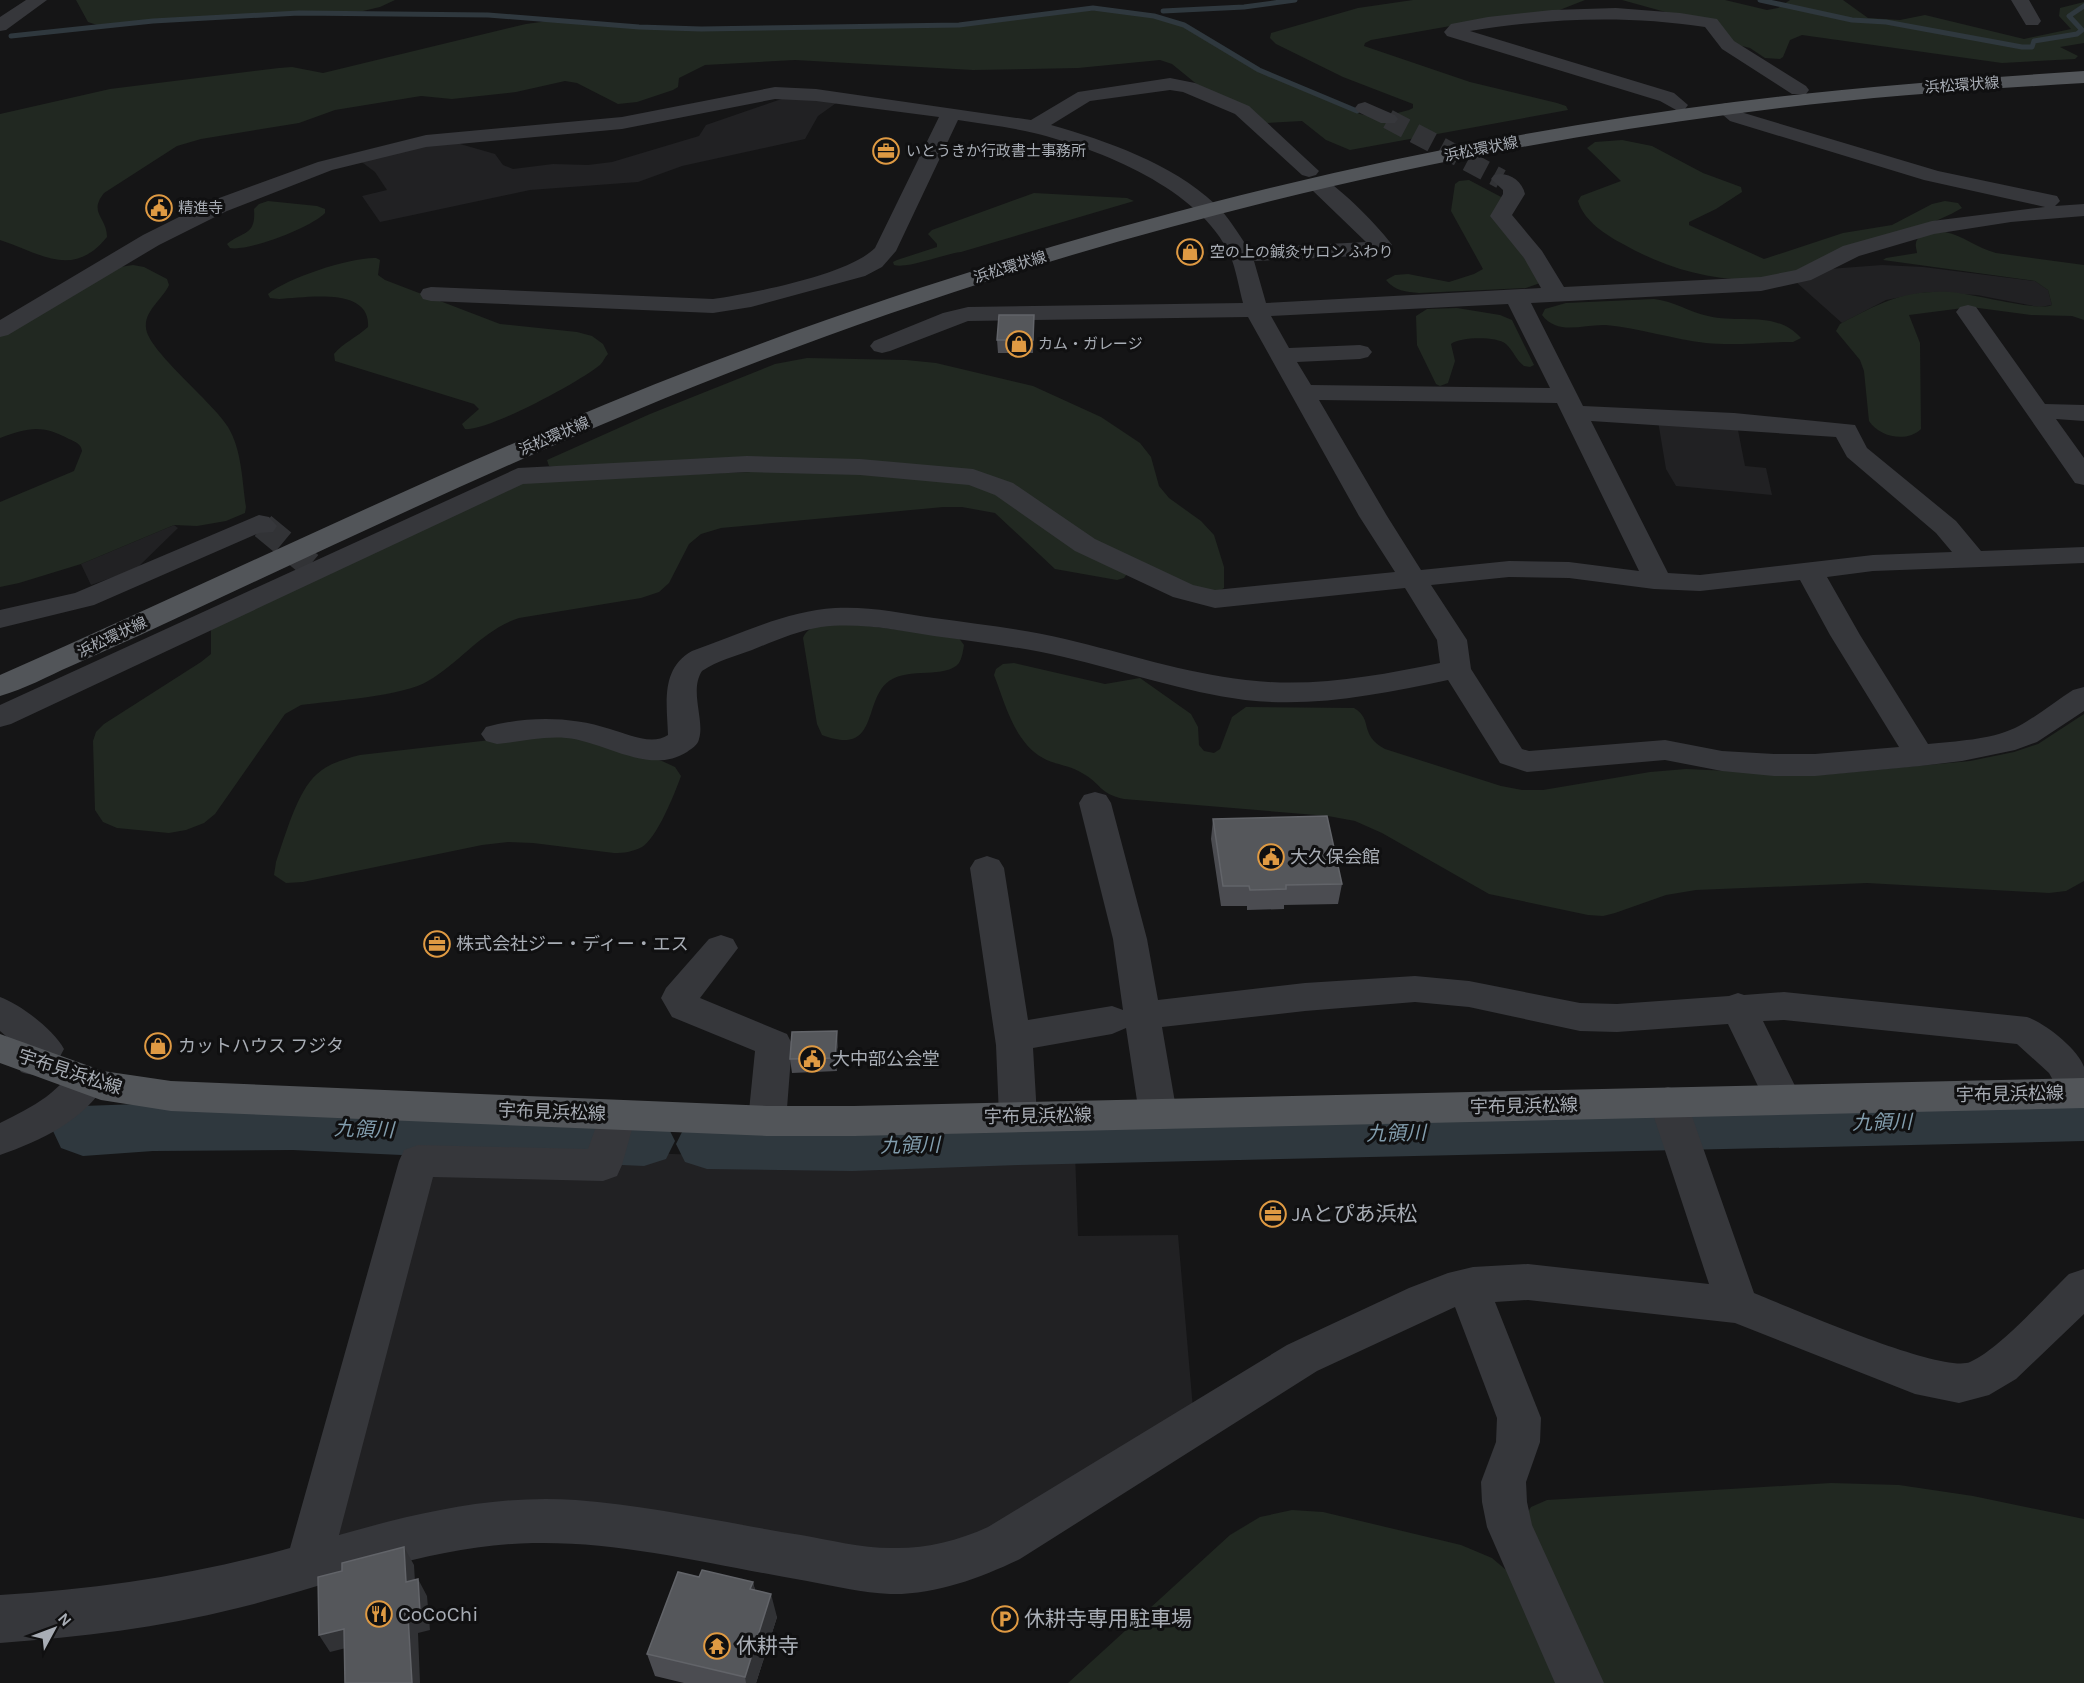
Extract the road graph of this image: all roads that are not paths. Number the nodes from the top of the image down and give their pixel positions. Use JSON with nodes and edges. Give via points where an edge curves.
{"nodes":[{"id":1,"x":38,"y":0,"type":"edge"},
{"id":2,"x":2020,"y":0,"type":"edge"},
{"id":3,"x":2032,"y":21,"type":"dead end"},
{"id":4,"x":0,"y":26,"type":"edge"},
{"id":5,"x":2081,"y":77,"type":"edge"},
{"id":6,"x":1799,"y":90,"type":"junction"},
{"id":7,"x":1678,"y":105,"type":"junction"},
{"id":8,"x":1365,"y":108,"type":"dead end"},
{"id":9,"x":1726,"y":109,"type":"junction"},
{"id":10,"x":951,"y":113,"type":"junction"},
{"id":11,"x":1388,"y":119,"type":"tunnel mouth"},
{"id":12,"x":1034,"y":127,"type":"junction"},
{"id":13,"x":1313,"y":177,"type":"junction"},
{"id":14,"x":1501,"y":178,"type":"tunnel mouth"},
{"id":15,"x":1202,"y":204,"type":"junction"},
{"id":16,"x":2084,"y":208,"type":"edge"},
{"id":17,"x":1241,"y":255,"type":"junction"},
{"id":18,"x":431,"y":294,"type":"dead end"},
{"id":19,"x":1556,"y":294,"type":"junction"},
{"id":20,"x":1516,"y":296,"type":"junction"},
{"id":21,"x":1256,"y":310,"type":"junction"},
{"id":22,"x":1968,"y":312,"type":"dead end"},
{"id":23,"x":0,"y":330,"type":"edge"},
{"id":24,"x":882,"y":346,"type":"dead end"},
{"id":25,"x":1360,"y":352,"type":"dead end"},
{"id":26,"x":1282,"y":355,"type":"junction"},
{"id":27,"x":1304,"y":392,"type":"junction"},
{"id":28,"x":1571,"y":405,"type":"junction"},
{"id":29,"x":2038,"y":411,"type":"junction"},
{"id":30,"x":2084,"y":413,"type":"edge"},
{"id":31,"x":2084,"y":477,"type":"edge"},
{"id":32,"x":263,"y":526,"type":"dead end"},
{"id":33,"x":2084,"y":555,"type":"edge"},
{"id":34,"x":1972,"y":558,"type":"junction"},
{"id":35,"x":1808,"y":571,"type":"junction"},
{"id":36,"x":1414,"y":578,"type":"junction"},
{"id":37,"x":1654,"y":580,"type":"junction"},
{"id":38,"x":0,"y":619,"type":"edge"},
{"id":39,"x":110,"y":626,"type":"junction"},
{"id":40,"x":0,"y":662,"type":"edge"},
{"id":41,"x":1456,"y":669,"type":"junction"},
{"id":42,"x":0,"y":686,"type":"edge"},
{"id":43,"x":2084,"y":697,"type":"edge"},
{"id":44,"x":0,"y":717,"type":"edge"},
{"id":45,"x":498,"y":734,"type":"dead end"},
{"id":46,"x":1920,"y":756,"type":"junction"},
{"id":47,"x":1095,"y":803,"type":"dead end"},
{"id":48,"x":987,"y":868,"type":"dead end"},
{"id":49,"x":721,"y":948,"type":"dead end"},
{"id":50,"x":1738,"y":1007,"type":"junction"},
{"id":51,"x":0,"y":1011,"type":"edge"},
{"id":52,"x":1127,"y":1017,"type":"junction"},
{"id":53,"x":1013,"y":1037,"type":"junction"},
{"id":54,"x":0,"y":1048,"type":"edge"},
{"id":55,"x":34,"y":1062,"type":"junction"},
{"id":56,"x":88,"y":1081,"type":"junction"},
{"id":57,"x":2081,"y":1093,"type":"edge"},
{"id":58,"x":1783,"y":1100,"type":"junction"},
{"id":59,"x":1158,"y":1114,"type":"junction"},
{"id":60,"x":1018,"y":1116,"type":"junction"},
{"id":61,"x":1673,"y":1118,"type":"junction"},
{"id":62,"x":767,"y":1121,"type":"junction"},
{"id":63,"x":612,"y":1133,"type":"junction"},
{"id":64,"x":0,"y":1139,"type":"edge"},
{"id":65,"x":1468,"y":1286,"type":"junction"},
{"id":66,"x":2084,"y":1287,"type":"edge"},
{"id":67,"x":1737,"y":1305,"type":"junction"},
{"id":68,"x":308,"y":1566,"type":"junction"},
{"id":69,"x":0,"y":1619,"type":"edge"},
{"id":70,"x":1580,"y":1683,"type":"edge"}],
"edges":[{"from":1,"to":4,"type":"street"},
{"from":2,"to":3,"type":"street"},
{"from":5,"to":6,"type":"main road","name":"浜松環状線","via":[[1953,76]]},
{"from":5,"to":9,"type":"main road","name":"浜松環状線","via":[[1889,91]]},
{"from":6,"to":7,"type":"main road","name":"浜松環状線"},
{"from":6,"to":7,"type":"street","via":[[1728,45],[1711,23],[1669,15],[1526,18],[1457,28],[1454,32],[1667,97]]},
{"from":7,"to":13,"type":"main road","name":"浜松環状線","via":[[1515,131]]},
{"from":8,"to":11,"type":"street"},
{"from":9,"to":13,"type":"main road","name":"浜松環状線"},
{"from":9,"to":16,"type":"street","via":[[1737,117],[1946,180]]},
{"from":10,"to":12,"type":"street"},
{"from":10,"to":18,"type":"street","via":[[885,251],[857,271],[751,300],[713,306]]},
{"from":10,"to":23,"type":"street","via":[[775,93],[622,123],[460,136],[393,147],[298,175],[219,206],[151,240]]},
{"from":12,"to":13,"type":"street","via":[[1085,96],[1183,85],[1248,114]]},
{"from":12,"to":15,"type":"street","via":[[1129,159]]},
{"from":13,"to":15,"type":"main road","name":"浜松環状線"},
{"from":13,"to":17,"type":"street","via":[[1381,245]]},
{"from":14,"to":19,"type":"street","via":[[1513,188],[1514,194],[1501,216],[1534,256]]},
{"from":15,"to":17,"type":"street"},
{"from":15,"to":39,"type":"main road","name":"浜松環状線","via":[[963,281],[722,367]]},
{"from":16,"to":19,"type":"street","via":[[1923,230],[1851,251],[1803,274],[1761,284]]},
{"from":17,"to":21,"type":"street"},
{"from":19,"to":20,"type":"street"},
{"from":20,"to":21,"type":"street"},
{"from":20,"to":28,"type":"street"},
{"from":21,"to":24,"type":"street","via":[[968,314]]},
{"from":21,"to":26,"type":"street"},
{"from":22,"to":29,"type":"street"},
{"from":25,"to":26,"type":"street"},
{"from":26,"to":27,"type":"street"},
{"from":27,"to":28,"type":"street"},
{"from":27,"to":36,"type":"street","via":[[1373,516]]},
{"from":28,"to":34,"type":"street","via":[[1846,430],[1856,452],[1940,521]]},
{"from":28,"to":37,"type":"street"},
{"from":29,"to":30,"type":"street"},
{"from":29,"to":31,"type":"street"},
{"from":32,"to":39,"type":"street","via":[[259,523]]},
{"from":33,"to":34,"type":"street"},
{"from":34,"to":35,"type":"street"},
{"from":35,"to":37,"type":"street","via":[[1700,583]]},
{"from":35,"to":46,"type":"street"},
{"from":36,"to":37,"type":"street","via":[[1509,569],[1569,570]]},
{"from":36,"to":39,"type":"street","via":[[1232,598],[1198,596],[1085,545],[1004,489],[955,474],[804,464],[690,466],[518,476],[313,567]]},
{"from":36,"to":41,"type":"street","via":[[1452,640]]},
{"from":38,"to":39,"type":"street"},
{"from":39,"to":40,"type":"main road","name":"浜松環状線"},
{"from":39,"to":42,"type":"main road","name":"浜松環状線"},
{"from":39,"to":44,"type":"street"},
{"from":41,"to":45,"type":"street","via":[[1335,692],[1247,690],[1017,639],[903,622],[836,617],[797,625],[691,665],[683,682],[684,739],[671,749],[639,748],[565,728]]},
{"from":41,"to":46,"type":"street","via":[[1511,756],[1527,762],[1665,750],[1774,765]]},
{"from":43,"to":46,"type":"street","via":[[2026,735],[1962,751]]},
{"from":47,"to":52,"type":"street","via":[[1130,939]]},
{"from":48,"to":53,"type":"street"},
{"from":49,"to":62,"type":"street","via":[[679,998],[685,1007],[774,1044]]},
{"from":50,"to":52,"type":"street","via":[[1617,1018],[1580,1017],[1468,994],[1415,989]]},
{"from":50,"to":57,"type":"street","via":[[1784,1006],[2027,1030],[2062,1063]]},
{"from":50,"to":58,"type":"street"},
{"from":51,"to":55,"type":"street","via":[[46,1049]]},
{"from":52,"to":53,"type":"street"},
{"from":52,"to":59,"type":"street"},
{"from":53,"to":60,"type":"street"},
{"from":54,"to":55,"type":"main road","name":"宇布見浜松線"},
{"from":55,"to":56,"type":"main road","name":"宇布見浜松線"},
{"from":56,"to":63,"type":"main road","name":"宇布見浜松線","via":[[171,1096]]},
{"from":56,"to":64,"type":"street","via":[[71,1101]]},
{"from":57,"to":58,"type":"main road","name":"宇布見浜松線"},
{"from":58,"to":61,"type":"main road","name":"宇布見浜松線"},
{"from":59,"to":60,"type":"main road","name":"宇布見浜松線"},
{"from":59,"to":61,"type":"main road","name":"宇布見浜松線"},
{"from":60,"to":62,"type":"main road","name":"宇布見浜松線"},
{"from":61,"to":67,"type":"street"},
{"from":62,"to":63,"type":"main road","name":"宇布見浜松線"},
{"from":63,"to":68,"type":"street","via":[[603,1165],[418,1161]]},
{"from":65,"to":67,"type":"street","via":[[1528,1282]]},
{"from":65,"to":68,"type":"street","via":[[1432,1298],[1302,1358],[1004,1544],[948,1565],[919,1571],[888,1571],[614,1526],[547,1521],[477,1525]]},
{"from":65,"to":70,"type":"street","via":[[1522,1432],[1504,1477],[1503,1501],[1510,1527]]},
{"from":66,"to":67,"type":"street","via":[[1995,1372],[1973,1382],[1944,1383],[1915,1376]]},
{"from":68,"to":69,"type":"street","via":[[202,1594],[134,1606]]}]}
